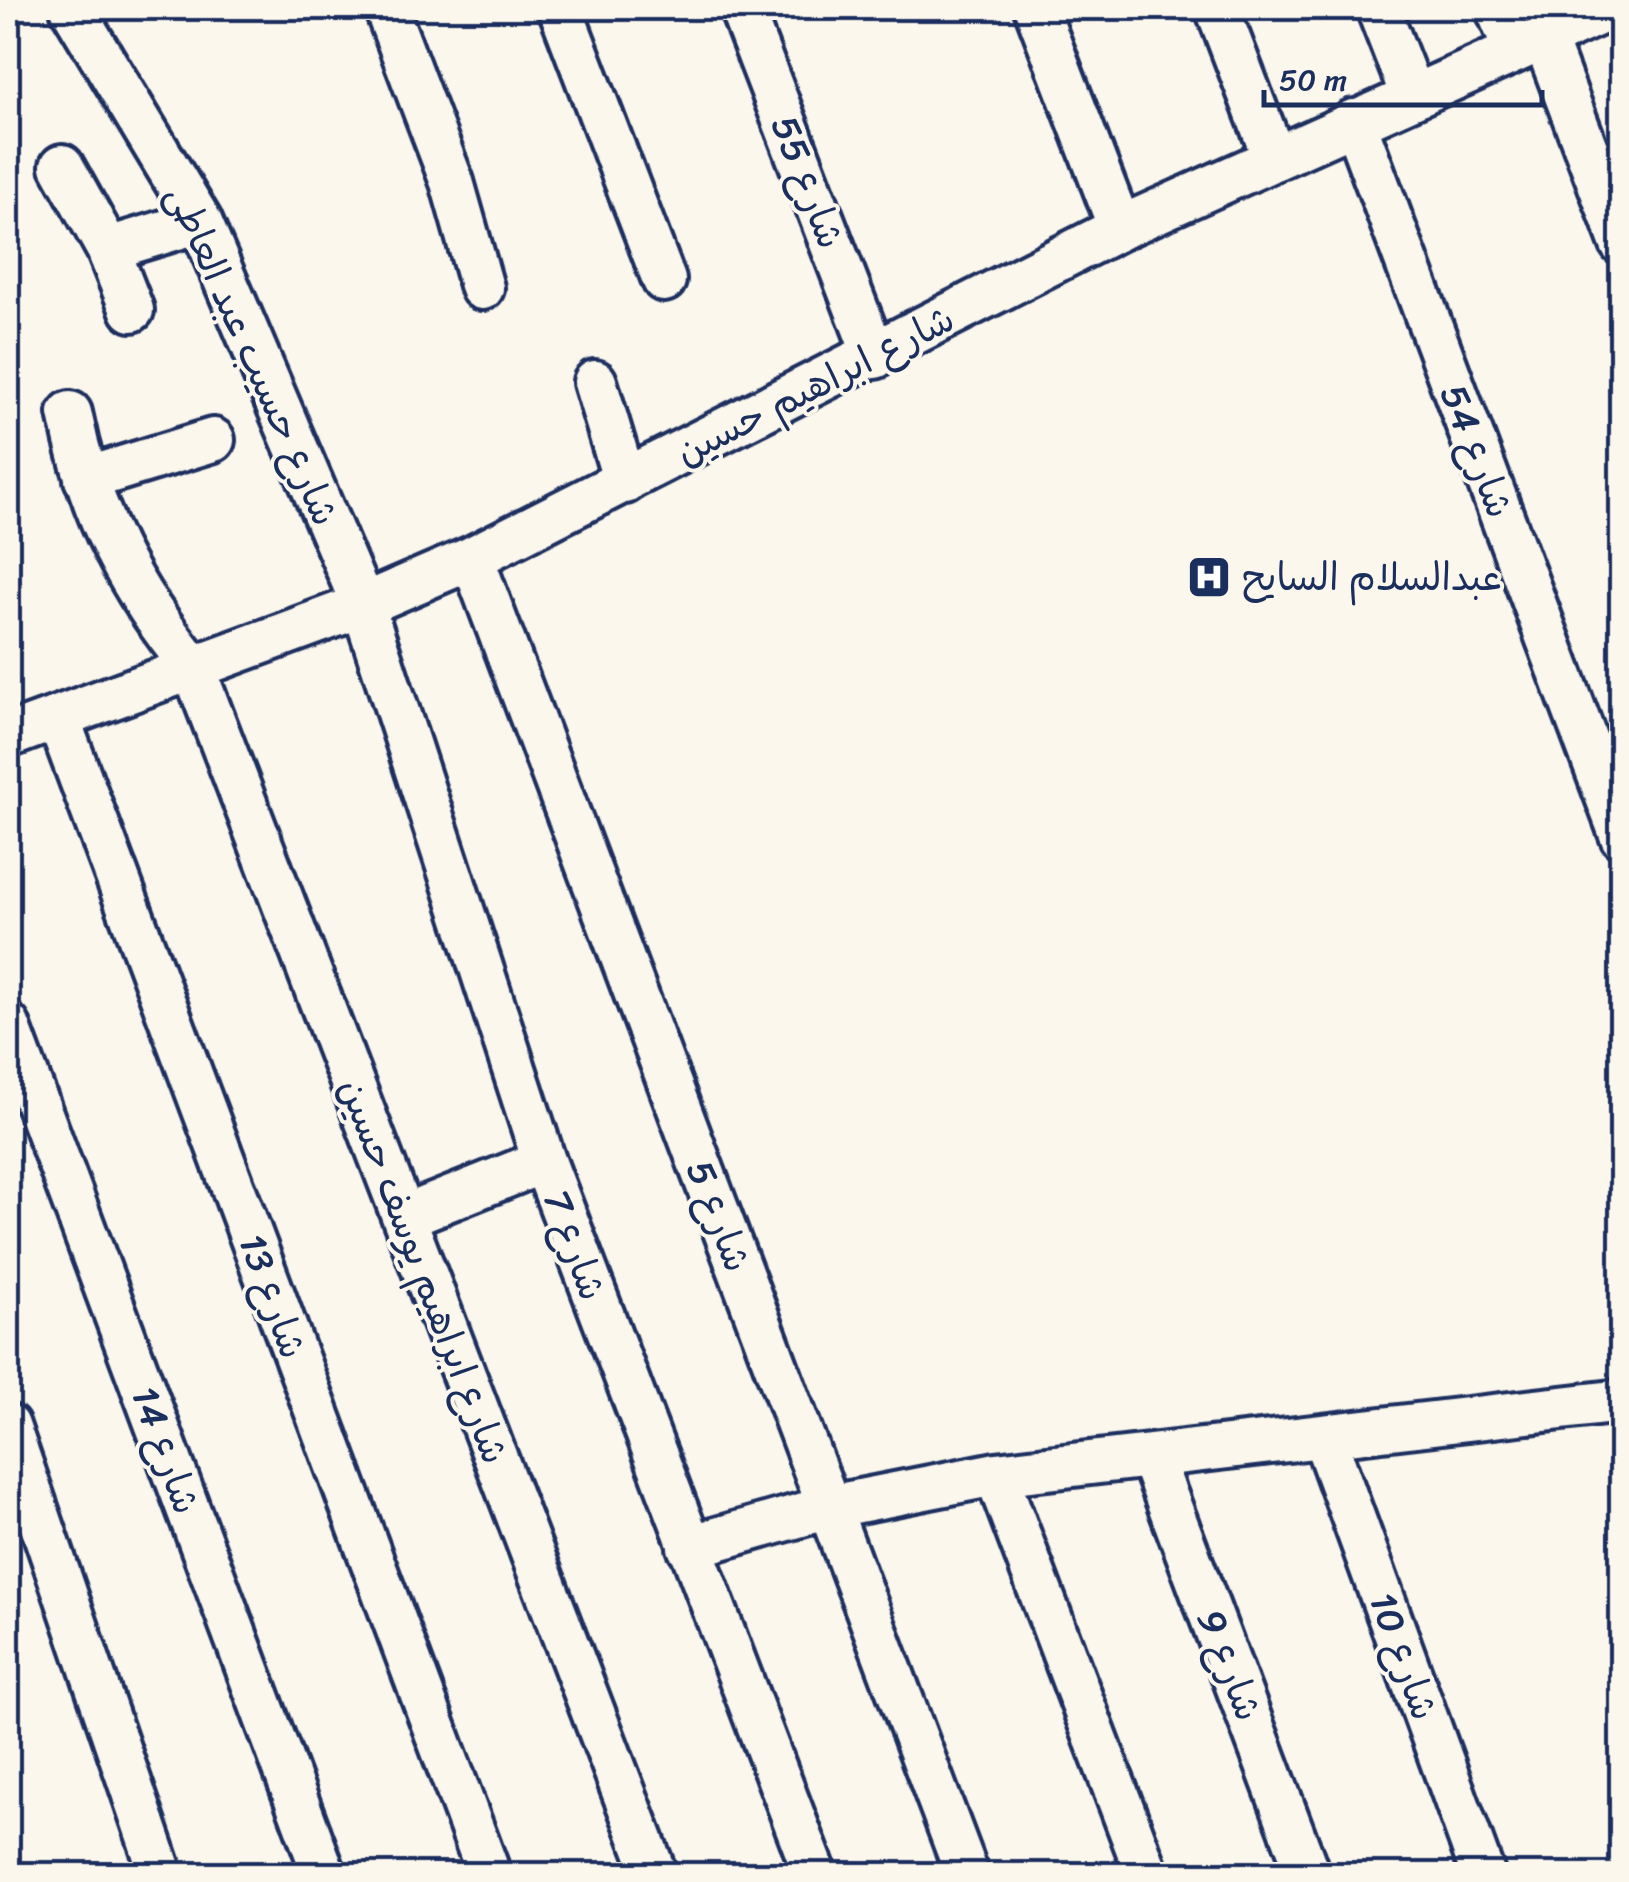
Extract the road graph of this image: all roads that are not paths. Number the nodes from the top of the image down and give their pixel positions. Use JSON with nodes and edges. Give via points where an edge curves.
{"nodes":[{"id":1,"x":72,"y":8,"type":"edge"},
{"id":2,"x":386,"y":8,"type":"edge"},
{"id":3,"x":560,"y":8,"type":"edge"},
{"id":4,"x":741,"y":8,"type":"edge"},
{"id":5,"x":1036,"y":8,"type":"edge"},
{"id":6,"x":1217,"y":8,"type":"edge"},
{"id":7,"x":1378,"y":8,"type":"edge"},
{"id":8,"x":1497,"y":8,"type":"edge"},
{"id":9,"x":1610,"y":8,"type":"edge"},
{"id":10,"x":1530,"y":44,"type":"junction"},
{"id":11,"x":1412,"y":95,"type":"junction"},
{"id":12,"x":1354,"y":122,"type":"junction"},
{"id":13,"x":1274,"y":158,"type":"junction"},
{"id":14,"x":62,"y":166,"type":"dead end"},
{"id":15,"x":200,"y":221,"type":"junction"},
{"id":16,"x":1120,"y":228,"type":"junction"},
{"id":17,"x":1622,"y":244,"type":"edge"},
{"id":18,"x":108,"y":249,"type":"junction"},
{"id":19,"x":664,"y":280,"type":"dead end"},
{"id":20,"x":482,"y":288,"type":"dead end"},
{"id":21,"x":132,"y":310,"type":"dead end"},
{"id":22,"x":875,"y":357,"type":"junction"},
{"id":23,"x":595,"y":382,"type":"dead end"},
{"id":24,"x":70,"y":413,"type":"dead end"},
{"id":25,"x":214,"y":440,"type":"dead end"},
{"id":26,"x":86,"y":479,"type":"junction"},
{"id":27,"x":625,"y":482,"type":"junction"},
{"id":28,"x":472,"y":558,"type":"junction"},
{"id":29,"x":362,"y":606,"type":"junction"},
{"id":30,"x":193,"y":667,"type":"junction"},
{"id":31,"x":58,"y":718,"type":"junction"},
{"id":32,"x":8,"y":736,"type":"edge"},
{"id":33,"x":1622,"y":837,"type":"edge"},
{"id":34,"x":8,"y":1025,"type":"edge"},
{"id":35,"x":544,"y":1160,"type":"junction"},
{"id":36,"x":404,"y":1217,"type":"junction"},
{"id":37,"x":1619,"y":1407,"type":"edge"},
{"id":38,"x":8,"y":1426,"type":"edge"},
{"id":39,"x":1324,"y":1436,"type":"junction"},
{"id":40,"x":1151,"y":1456,"type":"junction"},
{"id":41,"x":996,"y":1474,"type":"junction"},
{"id":42,"x":828,"y":1507,"type":"junction"},
{"id":43,"x":689,"y":1547,"type":"junction"},
{"id":44,"x":160,"y":1874,"type":"edge"},
{"id":45,"x":324,"y":1874,"type":"edge"},
{"id":46,"x":489,"y":1874,"type":"edge"},
{"id":47,"x":654,"y":1874,"type":"edge"},
{"id":48,"x":815,"y":1874,"type":"edge"},
{"id":49,"x":967,"y":1874,"type":"edge"},
{"id":50,"x":1147,"y":1874,"type":"edge"},
{"id":51,"x":1308,"y":1874,"type":"edge"},
{"id":52,"x":1483,"y":1874,"type":"edge"}],
"edges":[{"from":1,"to":15,"type":"street","name":"شارع حسيب عبد العاطى"},
{"from":2,"to":20,"type":"street","via":[[452,182]]},
{"from":3,"to":19,"type":"street"},
{"from":4,"to":22,"type":"street","name":"شارع 55"},
{"from":5,"to":16,"type":"street"},
{"from":6,"to":13,"type":"street"},
{"from":7,"to":11,"type":"street"},
{"from":8,"to":10,"type":"street"},
{"from":9,"to":10,"type":"street","name":"شارع ابراهيم حسين"},
{"from":10,"to":11,"type":"street","name":"شارع ابراهيم حسين"},
{"from":10,"to":17,"type":"street"},
{"from":11,"to":12,"type":"street","name":"شارع ابراهيم حسين"},
{"from":12,"to":13,"type":"street","name":"شارع ابراهيم حسين"},
{"from":12,"to":33,"type":"street","name":"شارع 54"},
{"from":13,"to":16,"type":"street","name":"شارع ابراهيم حسين"},
{"from":14,"to":18,"type":"street"},
{"from":15,"to":18,"type":"street"},
{"from":15,"to":29,"type":"street","name":"شارع حسيب عبد العاطى"},
{"from":16,"to":22,"type":"street","name":"شارع ابراهيم حسين"},
{"from":18,"to":21,"type":"street"},
{"from":22,"to":27,"type":"street","name":"شارع ابراهيم حسين"},
{"from":23,"to":27,"type":"street"},
{"from":24,"to":26,"type":"street","name":"شارع ابراهيم يوسف حسين"},
{"from":25,"to":26,"type":"street"},
{"from":26,"to":30,"type":"street","name":"شارع ابراهيم يوسف حسين","via":[[129,579]]},
{"from":27,"to":28,"type":"street","name":"شارع ابراهيم حسين"},
{"from":28,"to":29,"type":"street","name":"شارع ابراهيم حسين"},
{"from":28,"to":42,"type":"street","name":"شارع 5"},
{"from":29,"to":30,"type":"street","name":"شارع ابراهيم حسين"},
{"from":29,"to":35,"type":"street","name":"شارع 7"},
{"from":30,"to":31,"type":"street","name":"شارع ابراهيم حسين"},
{"from":30,"to":36,"type":"street","name":"شارع ابراهيم يوسف حسين"},
{"from":31,"to":32,"type":"street","name":"شارع ابراهيم حسين"},
{"from":31,"to":46,"type":"street","name":"شارع 13"},
{"from":34,"to":45,"type":"street","name":"شارع 14"},
{"from":35,"to":36,"type":"street"},
{"from":35,"to":43,"type":"street","name":"شارع 7"},
{"from":36,"to":47,"type":"street","name":"شارع ابراهيم يوسف حسين"},
{"from":37,"to":39,"type":"street"},
{"from":38,"to":44,"type":"street"},
{"from":39,"to":40,"type":"street"},
{"from":39,"to":52,"type":"street","name":"شارع 10"},
{"from":40,"to":41,"type":"street"},
{"from":40,"to":51,"type":"street","name":"شارع 9"},
{"from":41,"to":42,"type":"street"},
{"from":41,"to":50,"type":"street"},
{"from":42,"to":43,"type":"street"},
{"from":42,"to":49,"type":"street","name":"شارع 5"},
{"from":43,"to":48,"type":"street","name":"شارع 7"}]}
